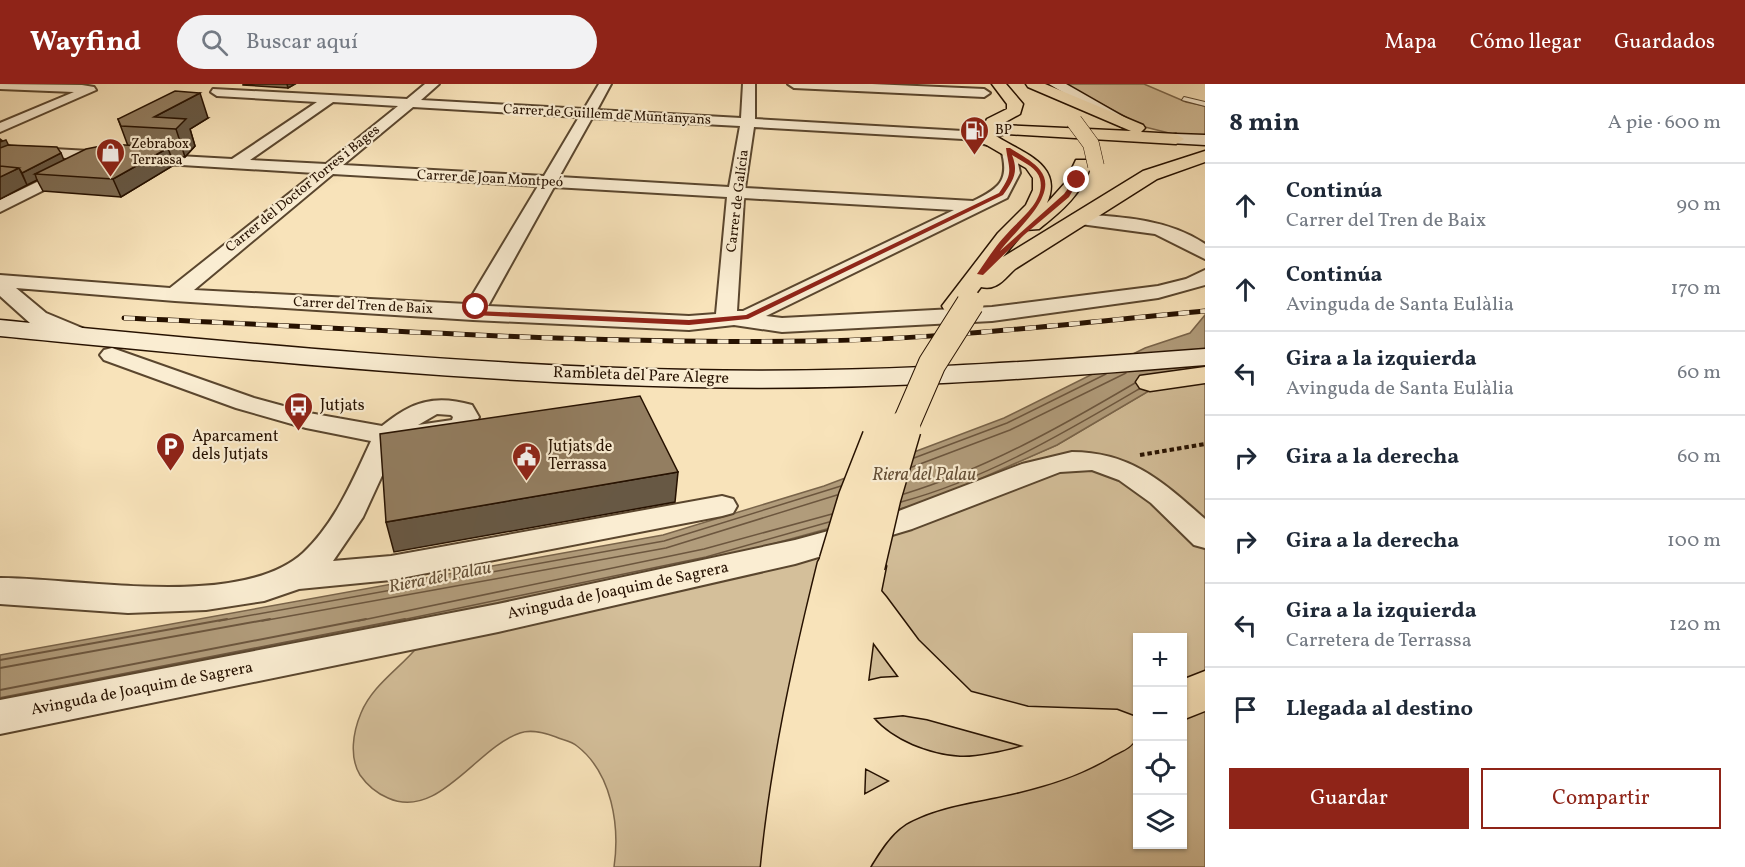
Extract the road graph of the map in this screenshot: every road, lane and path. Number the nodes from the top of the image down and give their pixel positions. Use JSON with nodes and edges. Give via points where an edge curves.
{"nodes":[{"id":1,"x":0,"y":84,"type":"edge"},
{"id":2,"x":231,"y":84,"type":"edge"},
{"id":3,"x":308,"y":84,"type":"edge"},
{"id":4,"x":433,"y":84,"type":"edge"},
{"id":5,"x":605,"y":84,"type":"edge"},
{"id":6,"x":749,"y":84,"type":"edge"},
{"id":7,"x":794,"y":84,"type":"edge"},
{"id":8,"x":999,"y":84,"type":"edge"},
{"id":9,"x":1010,"y":84,"type":"edge"},
{"id":10,"x":1019,"y":84,"type":"edge"},
{"id":11,"x":1033,"y":84,"type":"edge"},
{"id":12,"x":1056,"y":84,"type":"edge"},
{"id":13,"x":980,"y":88,"type":"edge"},
{"id":14,"x":217,"y":92,"type":"junction"},
{"id":15,"x":288,"y":96,"type":"junction"},
{"id":16,"x":202,"y":99,"type":"dead end"},
{"id":17,"x":1184,"y":99,"type":"dead end"},
{"id":18,"x":328,"y":100,"type":"junction"},
{"id":19,"x":1037,"y":102,"type":"dead end"},
{"id":20,"x":408,"y":104,"type":"junction"},
{"id":21,"x":1205,"y":104,"type":"edge"},
{"id":22,"x":588,"y":115,"type":"junction"},
{"id":23,"x":748,"y":123,"type":"junction"},
{"id":24,"x":1135,"y":127,"type":"junction"},
{"id":25,"x":0,"y":128,"type":"edge"},
{"id":26,"x":998,"y":138,"type":"junction"},
{"id":27,"x":1176,"y":139,"type":"junction"},
{"id":28,"x":118,"y":145,"type":"edge"},
{"id":29,"x":0,"y":150,"type":"edge"},
{"id":30,"x":1045,"y":151,"type":"dead end"},
{"id":31,"x":1203,"y":151,"type":"edge"},
{"id":32,"x":1067,"y":152,"type":"dead end"},
{"id":33,"x":98,"y":156,"type":"junction"},
{"id":34,"x":1144,"y":157,"type":"dead end"},
{"id":35,"x":1096,"y":162,"type":"junction"},
{"id":36,"x":234,"y":164,"type":"junction"},
{"id":37,"x":329,"y":169,"type":"junction"},
{"id":38,"x":548,"y":182,"type":"junction"},
{"id":39,"x":736,"y":194,"type":"junction"},
{"id":40,"x":979,"y":206,"type":"junction"},
{"id":41,"x":0,"y":207,"type":"edge"},
{"id":42,"x":1079,"y":219,"type":"junction"},
{"id":43,"x":1205,"y":253,"type":"edge"},
{"id":44,"x":1007,"y":264,"type":"junction"},
{"id":45,"x":980,"y":274,"type":"junction"},
{"id":46,"x":1205,"y":276,"type":"edge"},
{"id":47,"x":0,"y":281,"type":"edge"},
{"id":48,"x":0,"y":287,"type":"edge"},
{"id":49,"x":175,"y":295,"type":"junction"},
{"id":50,"x":962,"y":305,"type":"junction"},
{"id":51,"x":472,"y":313,"type":"junction"},
{"id":52,"x":726,"y":319,"type":"junction"},
{"id":53,"x":0,"y":328,"type":"edge"},
{"id":54,"x":79,"y":335,"type":"junction"},
{"id":55,"x":0,"y":344,"type":"edge"},
{"id":56,"x":112,"y":355,"type":"junction"},
{"id":57,"x":1205,"y":357,"type":"edge"},
{"id":58,"x":1205,"y":375,"type":"edge"},
{"id":59,"x":1150,"y":382,"type":"junction"},
{"id":60,"x":1205,"y":383,"type":"edge"},
{"id":61,"x":1205,"y":444,"type":"edge"},
{"id":62,"x":1105,"y":464,"type":"junction"},
{"id":63,"x":722,"y":506,"type":"dead end"},
{"id":64,"x":1205,"y":537,"type":"edge"},
{"id":65,"x":855,"y":573,"type":"junction"},
{"id":66,"x":296,"y":577,"type":"junction"},
{"id":67,"x":0,"y":591,"type":"edge"},
{"id":68,"x":822,"y":626,"type":"junction"},
{"id":69,"x":1205,"y":690,"type":"edge"},
{"id":70,"x":1187,"y":699,"type":"edge"},
{"id":71,"x":957,"y":707,"type":"junction"},
{"id":72,"x":843,"y":713,"type":"junction"},
{"id":73,"x":0,"y":717,"type":"edge"},
{"id":74,"x":1127,"y":726,"type":"edge"},
{"id":75,"x":962,"y":780,"type":"junction"},
{"id":76,"x":788,"y":853,"type":"edge"},
{"id":77,"x":835,"y":867,"type":"edge"},
{"id":78,"x":841,"y":867,"type":"edge"}],
"edges":[{"from":1,"to":25,"type":"street","via":[[90,90]]},
{"from":2,"to":14,"type":"street"},
{"from":3,"to":15,"type":"street"},
{"from":4,"to":20,"type":"street","name":"Carrer del Doctor Torres i Bages"},
{"from":5,"to":22,"type":"street"},
{"from":6,"to":23,"type":"street","name":"Carrer de Galícia"},
{"from":7,"to":13,"type":"street"},
{"from":8,"to":26,"type":"main road","via":[[1015,104],[1015,111]]},
{"from":9,"to":19,"type":"main road"},
{"from":10,"to":35,"type":"main road","bridge":true,"via":[[1090,144]]},
{"from":11,"to":24,"type":"main road"},
{"from":12,"to":24,"type":"main road"},
{"from":13,"to":26,"type":"street","via":[[995,107]]},
{"from":14,"to":15,"type":"street","name":"Carrer de Guillem de Muntanyans"},
{"from":14,"to":16,"type":"street"},
{"from":15,"to":18,"type":"street","name":"Carrer de Guillem de Muntanyans"},
{"from":17,"to":21,"type":"lane"},
{"from":18,"to":20,"type":"street","name":"Carrer de Guillem de Muntanyans"},
{"from":18,"to":36,"type":"street"},
{"from":20,"to":22,"type":"street","name":"Carrer de Guillem de Muntanyans"},
{"from":20,"to":37,"type":"street","name":"Carrer del Doctor Torres i Bages"},
{"from":22,"to":23,"type":"street","name":"Carrer de Guillem de Muntanyans"},
{"from":22,"to":38,"type":"street"},
{"from":23,"to":26,"type":"street","name":"Carrer de Guillem de Muntanyans"},
{"from":23,"to":39,"type":"street","name":"Carrer de Galícia"},
{"from":24,"to":27,"type":"main road"},
{"from":26,"to":27,"type":"main road","via":[[1007,129]]},
{"from":26,"to":30,"type":"main road"},
{"from":26,"to":40,"type":"street","via":[[1013,164],[1012,179],[1001,194]]},
{"from":26,"to":45,"type":"main road","via":[[1037,169],[1043,190],[1035,207]]},
{"from":27,"to":31,"type":"main road"},
{"from":28,"to":33,"type":"street"},
{"from":29,"to":33,"type":"street","name":"Carrer de Joan Montpeó"},
{"from":31,"to":34,"type":"main road"},
{"from":31,"to":42,"type":"main road","via":[[1150,175]]},
{"from":32,"to":35,"type":"main road"},
{"from":33,"to":36,"type":"street","name":"Carrer de Joan Montpeó"},
{"from":33,"to":41,"type":"street"},
{"from":35,"to":44,"type":"main road","via":[[1088,188]]},
{"from":35,"to":45,"type":"main road"},
{"from":36,"to":37,"type":"street","name":"Carrer de Joan Montpeó"},
{"from":37,"to":38,"type":"street","name":"Carrer de Joan Montpeó"},
{"from":37,"to":49,"type":"street","name":"Carrer del Doctor Torres i Bages"},
{"from":38,"to":39,"type":"street","name":"Carrer de Joan Montpeó"},
{"from":38,"to":51,"type":"street"},
{"from":39,"to":40,"type":"street","name":"Carrer de Joan Montpeó"},
{"from":39,"to":52,"type":"street","name":"Carrer de Galícia"},
{"from":40,"to":52,"type":"street","via":[[748,317]]},
{"from":42,"to":43,"type":"street","via":[[1157,229],[1185,239]]},
{"from":42,"to":44,"type":"main road"},
{"from":44,"to":50,"type":"main road"},
{"from":45,"to":50,"type":"main road"},
{"from":46,"to":52,"type":"street","via":[[1158,292],[992,314],[782,325]]},
{"from":47,"to":49,"type":"street","name":"Carrer del Tren de Baix"},
{"from":48,"to":54,"type":"street","name":"Rambleta del Pare Alegre","via":[[38,318]]},
{"from":49,"to":51,"type":"street","name":"Carrer del Tren de Baix"},
{"from":50,"to":65,"type":"main road","bridge":true,"via":[[908,415]]},
{"from":51,"to":52,"type":"street","name":"Carrer del Tren de Baix","via":[[689,323]]},
{"from":53,"to":54,"type":"main road","name":"Rambleta del Pare Alegre"},
{"from":54,"to":57,"type":"main road","name":"Rambleta del Pare Alegre","via":[[381,362],[691,379],[985,374]]},
{"from":55,"to":56,"type":"main road","name":"Rambleta del Pare Alegre"},
{"from":56,"to":59,"type":"main road","name":"Rambleta del Pare Alegre","via":[[357,378],[628,394],[812,397]]},
{"from":56,"to":66,"type":"street","name":"Rambleta del Pare Alegre","via":[[276,412],[388,436],[367,482],[331,543]]},
{"from":58,"to":59,"type":"main road"},
{"from":59,"to":60,"type":"main road"},
{"from":61,"to":62,"type":"path"},
{"from":62,"to":64,"type":"street","name":"Avinguda de Joaquim de Sagrera","via":[[1139,478]]},
{"from":62,"to":73,"type":"street","name":"Avinguda de Joaquim de Sagrera","via":[[1072,460],[919,516],[633,591]]},
{"from":63,"to":66,"type":"street","via":[[391,568]]},
{"from":65,"to":68,"type":"main road"},
{"from":65,"to":71,"type":"main road","via":[[895,644]]},
{"from":65,"to":72,"type":"main road"},
{"from":66,"to":67,"type":"street","via":[[269,587],[173,601]]},
{"from":68,"to":72,"type":"main road","via":[[831,681]]},
{"from":68,"to":76,"type":"main road","via":[[811,678]]},
{"from":69,"to":70,"type":"main road"},
{"from":71,"to":72,"type":"main road","via":[[901,697],[872,698]]},
{"from":71,"to":74,"type":"main road","via":[[1038,728]]},
{"from":72,"to":75,"type":"main road","via":[[859,735],[901,764],[927,774]]},
{"from":72,"to":76,"type":"main road","via":[[824,738],[807,782]]},
{"from":72,"to":77,"type":"main road"},
{"from":74,"to":75,"type":"main road","via":[[1071,756]]},
{"from":75,"to":78,"type":"main road","via":[[897,802],[877,815]]}]}
